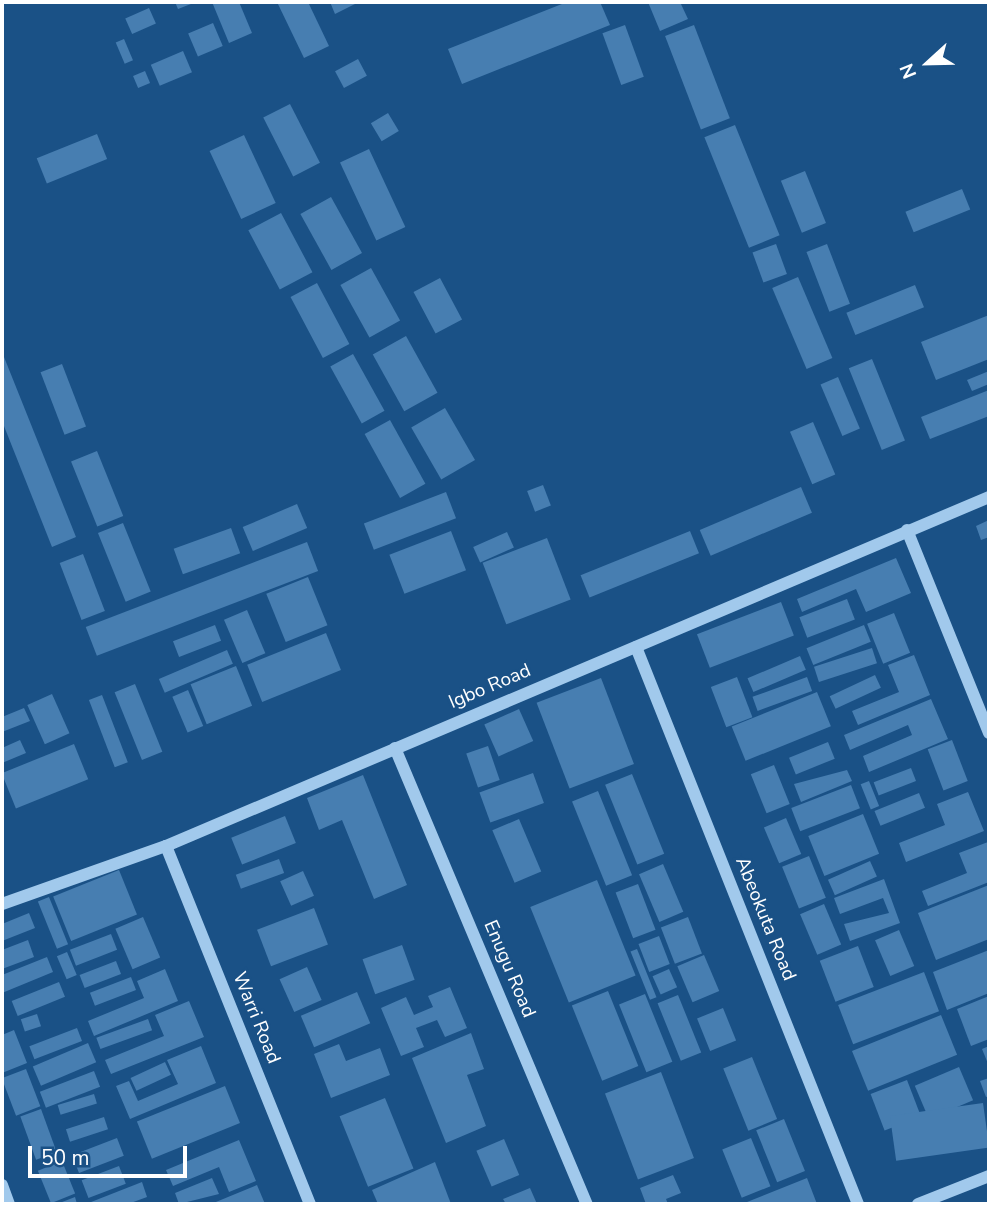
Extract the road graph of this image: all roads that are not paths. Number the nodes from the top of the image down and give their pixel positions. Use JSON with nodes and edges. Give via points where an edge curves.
{"nodes":[{"id":1,"x":989,"y":497,"type":"edge"},
{"id":2,"x":907,"y":530,"type":"junction"},
{"id":3,"x":636,"y":647,"type":"junction"},
{"id":4,"x":989,"y":733,"type":"edge"},
{"id":5,"x":395,"y":748,"type":"junction"},
{"id":6,"x":166,"y":846,"type":"junction"},
{"id":7,"x":2,"y":904,"type":"edge"},
{"id":8,"x":989,"y":1176,"type":"edge"},
{"id":9,"x":2,"y":1185,"type":"edge"},
{"id":10,"x":9,"y":1204,"type":"edge"},
{"id":11,"x":310,"y":1204,"type":"edge"},
{"id":12,"x":587,"y":1204,"type":"edge"},
{"id":13,"x":858,"y":1204,"type":"edge"},
{"id":14,"x":918,"y":1204,"type":"edge"}],
"edges":[{"from":1,"to":2,"type":"street","name":"Igbo Road"},
{"from":2,"to":3,"type":"street","name":"Igbo Road"},
{"from":2,"to":4,"type":"street"},
{"from":3,"to":5,"type":"street","name":"Igbo Road"},
{"from":3,"to":13,"type":"street","name":"Abeokuta Road"},
{"from":5,"to":6,"type":"street","name":"Igbo Road"},
{"from":5,"to":12,"type":"street","name":"Enugu Road"},
{"from":6,"to":7,"type":"street","name":"Igbo Road"},
{"from":6,"to":11,"type":"street","name":"Warri Road"},
{"from":8,"to":14,"type":"street"},
{"from":9,"to":10,"type":"street"}]}
